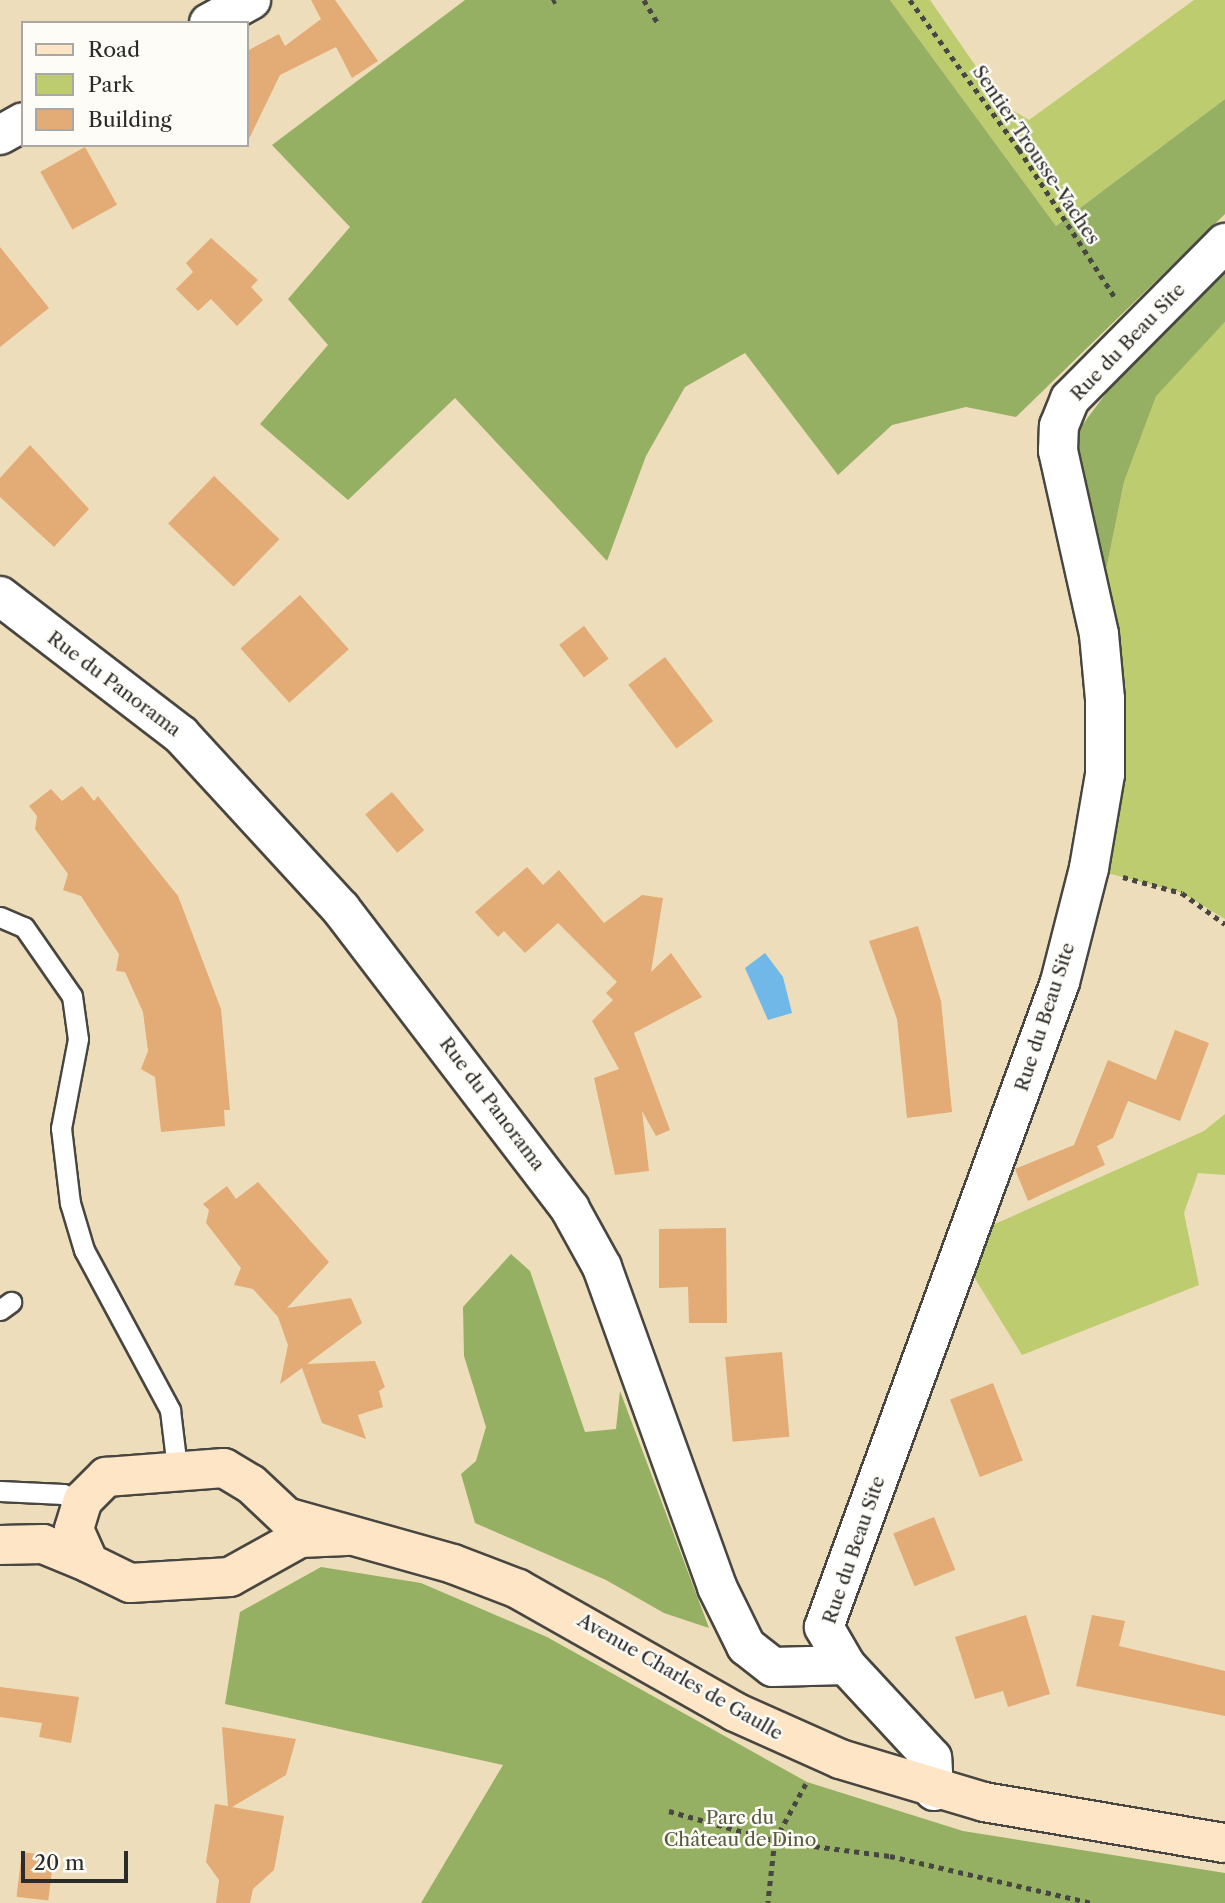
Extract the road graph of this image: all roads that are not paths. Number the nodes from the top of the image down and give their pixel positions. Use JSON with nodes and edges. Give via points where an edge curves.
{"nodes":[{"id":1,"x":251,"y":0,"type":"edge"},
{"id":2,"x":213,"y":21,"type":"edge"},
{"id":3,"x":21,"y":123,"type":"edge"},
{"id":4,"x":0,"y":135,"type":"edge"},
{"id":5,"x":1225,"y":243,"type":"edge"},
{"id":6,"x":0,"y":596,"type":"edge"},
{"id":7,"x":0,"y":917,"type":"edge"},
{"id":8,"x":177,"y":1468,"type":"junction"},
{"id":9,"x":0,"y":1491,"type":"edge"},
{"id":10,"x":262,"y":1497,"type":"junction"},
{"id":11,"x":81,"y":1505,"type":"junction"},
{"id":12,"x":346,"y":1536,"type":"junction"},
{"id":13,"x":0,"y":1545,"type":"edge"},
{"id":14,"x":89,"y":1563,"type":"junction"},
{"id":15,"x":242,"y":1570,"type":"junction"},
{"id":16,"x":846,"y":1665,"type":"junction"},
{"id":17,"x":934,"y":1791,"type":"junction"},
{"id":18,"x":1225,"y":1843,"type":"edge"}],
"edges":[{"from":1,"to":2,"type":"street"},
{"from":3,"to":4,"type":"street"},
{"from":5,"to":16,"type":"street","name":"Rue du Beau Site","via":[[1070,399],[1059,426],[1058,451],[1099,634],[1105,774],[1060,982],[824,1627]]},
{"from":6,"to":16,"type":"street","name":"Rue du Panorama","via":[[181,735],[341,909],[570,1209],[602,1267],[718,1587],[746,1646],[773,1667]]},
{"from":7,"to":8,"type":"lane","via":[[24,927],[72,996],[78,1039],[61,1128],[70,1203],[84,1250],[170,1410]]},
{"from":8,"to":10,"type":"main road","name":"Avenue Charles de Gaulle","via":[[224,1468]]},
{"from":8,"to":11,"type":"main road","name":"Avenue Charles de Gaulle","via":[[106,1478]]},
{"from":9,"to":11,"type":"lane","via":[[62,1494]]},
{"from":10,"to":12,"type":"main road","name":"Avenue Charles de Gaulle","via":[[286,1517]]},
{"from":10,"to":15,"type":"main road","via":[[269,1526],[265,1543]]},
{"from":11,"to":13,"type":"main road","name":"Avenue Charles de Gaulle","via":[[42,1532]]},
{"from":11,"to":14,"type":"main road","via":[[74,1528]]},
{"from":12,"to":15,"type":"main road","name":"Avenue Charles de Gaulle","via":[[299,1538]]},
{"from":12,"to":17,"type":"main road","name":"Avenue Charles de Gaulle","via":[[453,1564],[517,1589],[735,1712],[828,1755]]},
{"from":13,"to":14,"type":"main road","name":"Avenue Charles de Gaulle","via":[[43,1544]]},
{"from":14,"to":15,"type":"main road","name":"Avenue Charles de Gaulle","via":[[130,1583],[219,1579]]},
{"from":16,"to":17,"type":"street","name":"Rue du Beau Site","via":[[932,1758]]},
{"from":17,"to":18,"type":"main road","name":"Avenue Charles de Gaulle"}]}
